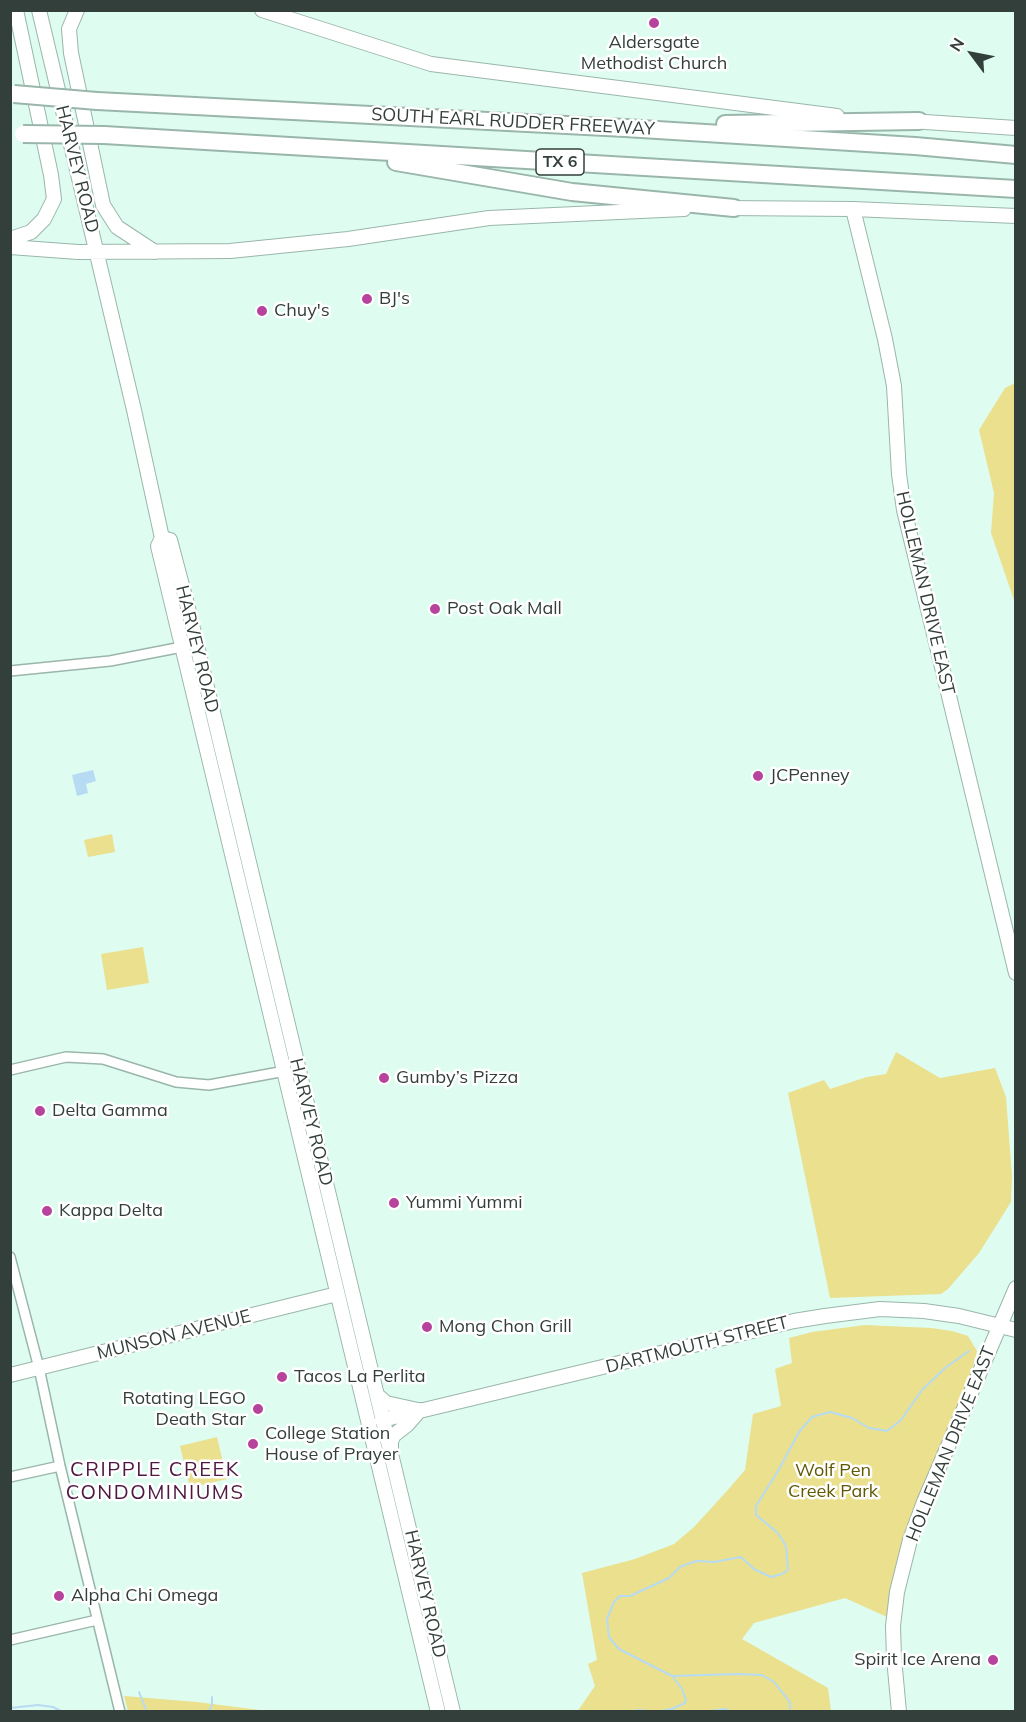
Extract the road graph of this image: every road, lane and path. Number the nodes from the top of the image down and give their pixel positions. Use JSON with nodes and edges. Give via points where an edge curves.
{"nodes":[{"id":1,"x":16,"y":10,"type":"edge"},
{"id":2,"x":39,"y":10,"type":"edge"},
{"id":3,"x":77,"y":10,"type":"edge"},
{"id":4,"x":262,"y":10,"type":"edge"},
{"id":5,"x":12,"y":94,"type":"edge"},
{"id":6,"x":919,"y":121,"type":"junction"},
{"id":7,"x":625,"y":128,"type":"junction"},
{"id":8,"x":1016,"y":128,"type":"edge"},
{"id":9,"x":17,"y":134,"type":"edge"},
{"id":10,"x":318,"y":149,"type":"junction"},
{"id":11,"x":1016,"y":155,"type":"edge"},
{"id":12,"x":1016,"y":189,"type":"edge"},
{"id":13,"x":734,"y":208,"type":"junction"},
{"id":14,"x":853,"y":209,"type":"junction"},
{"id":15,"x":1016,"y":216,"type":"edge"},
{"id":16,"x":10,"y":239,"type":"edge"},
{"id":17,"x":10,"y":247,"type":"edge"},
{"id":18,"x":97,"y":251,"type":"junction"},
{"id":19,"x":156,"y":253,"type":"junction"},
{"id":20,"x":162,"y":538,"type":"junction"},
{"id":21,"x":182,"y":647,"type":"junction"},
{"id":22,"x":10,"y":671,"type":"edge"},
{"id":23,"x":204,"y":678,"type":"junction"},
{"id":24,"x":240,"y":824,"type":"junction"},
{"id":25,"x":226,"y":830,"type":"junction"},
{"id":26,"x":256,"y":953,"type":"junction"},
{"id":27,"x":1016,"y":973,"type":"edge"},
{"id":28,"x":281,"y":997,"type":"junction"},
{"id":29,"x":10,"y":1070,"type":"edge"},
{"id":30,"x":285,"y":1071,"type":"junction"},
{"id":31,"x":309,"y":1110,"type":"junction"},
{"id":32,"x":10,"y":1257,"type":"edge"},
{"id":33,"x":344,"y":1260,"type":"junction"},
{"id":34,"x":1016,"y":1288,"type":"edge"},
{"id":35,"x":337,"y":1294,"type":"junction"},
{"id":36,"x":999,"y":1325,"type":"junction"},
{"id":37,"x":1016,"y":1330,"type":"edge"},
{"id":38,"x":361,"y":1331,"type":"junction"},
{"id":39,"x":39,"y":1368,"type":"junction"},
{"id":40,"x":10,"y":1375,"type":"edge"},
{"id":41,"x":361,"y":1388,"type":"junction"},
{"id":42,"x":377,"y":1395,"type":"junction"},
{"id":43,"x":420,"y":1410,"type":"junction"},
{"id":44,"x":382,"y":1420,"type":"junction"},
{"id":45,"x":391,"y":1454,"type":"junction"},
{"id":46,"x":376,"y":1455,"type":"junction"},
{"id":47,"x":60,"y":1466,"type":"junction"},
{"id":48,"x":10,"y":1478,"type":"edge"},
{"id":49,"x":404,"y":1571,"type":"junction"},
{"id":50,"x":430,"y":1617,"type":"junction"},
{"id":51,"x":97,"y":1620,"type":"junction"},
{"id":52,"x":10,"y":1640,"type":"edge"},
{"id":53,"x":120,"y":1712,"type":"edge"},
{"id":54,"x":438,"y":1712,"type":"edge"},
{"id":55,"x":453,"y":1712,"type":"edge"},
{"id":56,"x":899,"y":1712,"type":"edge"}],
"edges":[{"from":1,"to":16,"type":"main road","via":[[54,199],[38,226]]},
{"from":2,"to":18,"type":"main road","name":"HARVEY ROAD"},
{"from":3,"to":19,"type":"main road","via":[[69,29],[71,53],[103,205],[117,227]]},
{"from":4,"to":6,"type":"main road","via":[[431,64],[815,114]]},
{"from":5,"to":7,"type":"highway","name":"SOUTH EARL RUDDER FREEWAY","number":"TX 6","bridge":true},
{"from":6,"to":7,"type":"highway"},
{"from":6,"to":8,"type":"main road"},
{"from":7,"to":11,"type":"highway","name":"SOUTH EARL RUDDER FREEWAY","number":"TX 6"},
{"from":9,"to":10,"type":"highway","name":"SOUTH EARL RUDDER FREEWAY","number":"TX 6","bridge":true,"via":[[104,135]]},
{"from":10,"to":12,"type":"highway","name":"SOUTH EARL RUDDER FREEWAY","number":"TX 6"},
{"from":10,"to":13,"type":"highway","via":[[572,192]]},
{"from":13,"to":14,"type":"main road"},
{"from":13,"to":19,"type":"main road","via":[[489,218],[348,239],[230,251]]},
{"from":14,"to":15,"type":"main road"},
{"from":14,"to":27,"type":"main road","name":"HOLLEMAN DRIVE EAST","via":[[894,386],[904,510]]},
{"from":17,"to":18,"type":"main road"},
{"from":18,"to":19,"type":"main road"},
{"from":18,"to":20,"type":"main road","name":"HARVEY ROAD"},
{"from":20,"to":21,"type":"main road","name":"HARVEY ROAD","via":[[158,546]]},
{"from":20,"to":23,"type":"main road","name":"HARVEY ROAD","via":[[170,540]]},
{"from":21,"to":22,"type":"street","via":[[110,661]]},
{"from":21,"to":23,"type":"main road","via":[[189,647],[196,674]]},
{"from":21,"to":25,"type":"main road","name":"HARVEY ROAD"},
{"from":23,"to":24,"type":"main road","name":"HARVEY ROAD"},
{"from":24,"to":25,"type":"main road"},
{"from":24,"to":28,"type":"main road","name":"HARVEY ROAD"},
{"from":25,"to":26,"type":"main road","name":"HARVEY ROAD"},
{"from":26,"to":28,"type":"main road","via":[[265,961],[273,994]]},
{"from":26,"to":30,"type":"main road","name":"HARVEY ROAD"},
{"from":28,"to":31,"type":"main road","name":"HARVEY ROAD"},
{"from":29,"to":30,"type":"street","via":[[66,1057],[103,1059],[176,1082],[209,1085]]},
{"from":30,"to":31,"type":"main road","via":[[291,1072],[300,1103]]},
{"from":30,"to":35,"type":"main road","name":"HARVEY ROAD"},
{"from":31,"to":33,"type":"main road","name":"HARVEY ROAD"},
{"from":32,"to":39,"type":"street"},
{"from":33,"to":35,"type":"main road","via":[[343,1287]]},
{"from":33,"to":38,"type":"main road","name":"HARVEY ROAD"},
{"from":34,"to":36,"type":"main road","name":"HOLLEMAN DRIVE EAST"},
{"from":35,"to":38,"type":"main road","via":[[346,1300]]},
{"from":35,"to":39,"type":"main road","name":"MUNSON AVENUE"},
{"from":35,"to":41,"type":"main road","name":"HARVEY ROAD"},
{"from":36,"to":37,"type":"main road","name":"DARTMOUTH STREET"},
{"from":36,"to":43,"type":"main road","name":"DARTMOUTH STREET","via":[[958,1316],[880,1309],[825,1316]]},
{"from":36,"to":56,"type":"main road","name":"HOLLEMAN DRIVE EAST","via":[[910,1540],[893,1626]]},
{"from":38,"to":42,"type":"main road","name":"HARVEY ROAD"},
{"from":39,"to":40,"type":"main road","name":"MUNSON AVENUE"},
{"from":39,"to":47,"type":"street"},
{"from":41,"to":44,"type":"main road","via":[[369,1395],[375,1416]]},
{"from":41,"to":46,"type":"main road","name":"HARVEY ROAD"},
{"from":42,"to":43,"type":"main road","via":[[386,1403]]},
{"from":42,"to":44,"type":"main road","name":"HARVEY ROAD"},
{"from":43,"to":44,"type":"main road","name":"DARTMOUTH STREET"},
{"from":43,"to":45,"type":"main road","via":[[394,1435]]},
{"from":44,"to":45,"type":"main road","name":"HARVEY ROAD"},
{"from":44,"to":46,"type":"main road"},
{"from":45,"to":50,"type":"main road","name":"HARVEY ROAD"},
{"from":46,"to":49,"type":"main road","name":"HARVEY ROAD"},
{"from":47,"to":48,"type":"street"},
{"from":47,"to":51,"type":"street"},
{"from":49,"to":50,"type":"main road","via":[[413,1574],[422,1611]]},
{"from":49,"to":54,"type":"main road","name":"HARVEY ROAD"},
{"from":50,"to":55,"type":"main road","name":"HARVEY ROAD"},
{"from":51,"to":52,"type":"street"},
{"from":51,"to":53,"type":"street"}]}
